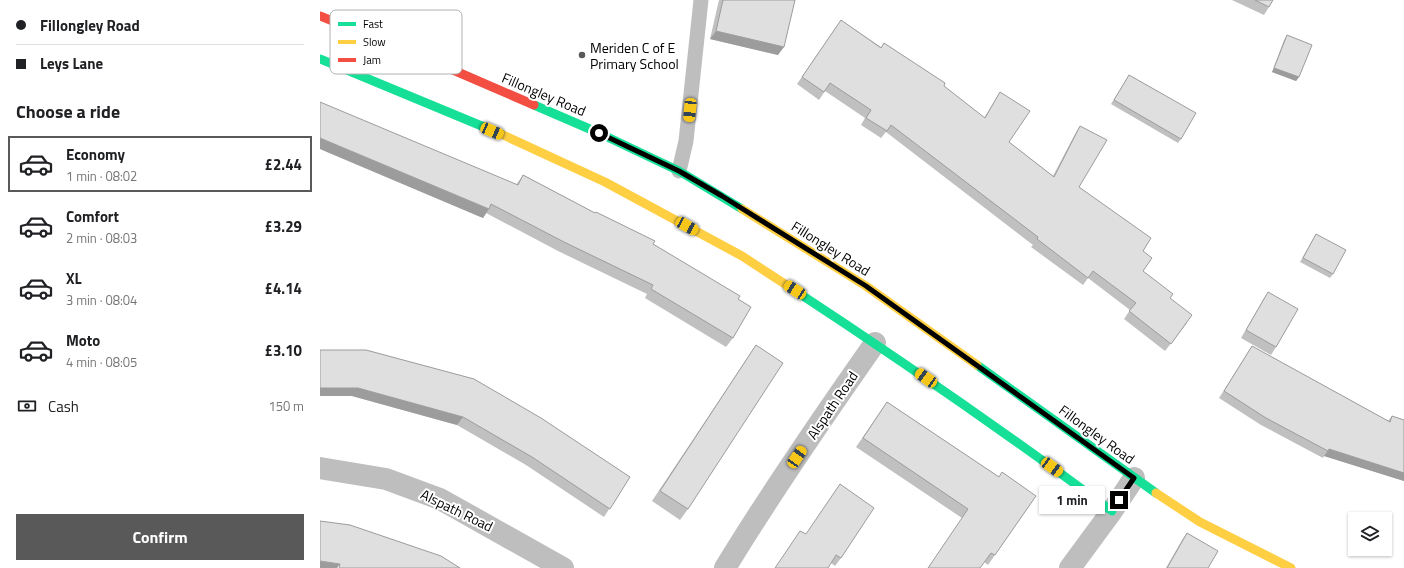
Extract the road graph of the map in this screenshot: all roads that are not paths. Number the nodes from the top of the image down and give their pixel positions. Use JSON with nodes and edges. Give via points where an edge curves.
{"nodes":[{"id":1,"x":701,"y":0,"type":"edge"},
{"id":2,"x":320,"y":16,"type":"edge"},
{"id":3,"x":330,"y":20,"type":"edge"},
{"id":4,"x":320,"y":59,"type":"edge"},
{"id":5,"x":330,"y":63,"type":"edge"},
{"id":6,"x":356,"y":74,"type":"edge"},
{"id":7,"x":462,"y":74,"type":"edge"},
{"id":8,"x":679,"y":171,"type":"junction"},
{"id":9,"x":875,"y":343,"type":"junction"},
{"id":10,"x":320,"y":468,"type":"edge"},
{"id":11,"x":1134,"y":478,"type":"junction"},
{"id":12,"x":1112,"y":511,"type":"junction"},
{"id":13,"x":563,"y":568,"type":"edge"},
{"id":14,"x":725,"y":568,"type":"edge"},
{"id":15,"x":1070,"y":568,"type":"edge"},
{"id":16,"x":1291,"y":568,"type":"edge"}],
"edges":[{"from":1,"to":8,"type":"lane","via":[[686,141]]},
{"from":2,"to":3,"type":"main road","name":"Fillongley Road"},
{"from":4,"to":5,"type":"main road"},
{"from":6,"to":9,"type":"main road","via":[[522,143],[605,182],[742,256]]},
{"from":7,"to":8,"type":"main road","name":"Fillongley Road"},
{"from":8,"to":11,"type":"main road","name":"Fillongley Road","via":[[866,286]]},
{"from":9,"to":12,"type":"main road"},
{"from":9,"to":14,"type":"street","name":"Alspath Road"},
{"from":10,"to":13,"type":"street","name":"Alspath Road","via":[[386,479],[440,499]]},
{"from":11,"to":12,"type":"street"},
{"from":11,"to":16,"type":"main road","name":"Fillongley Road","via":[[1200,522]]},
{"from":12,"to":15,"type":"street"}]}
